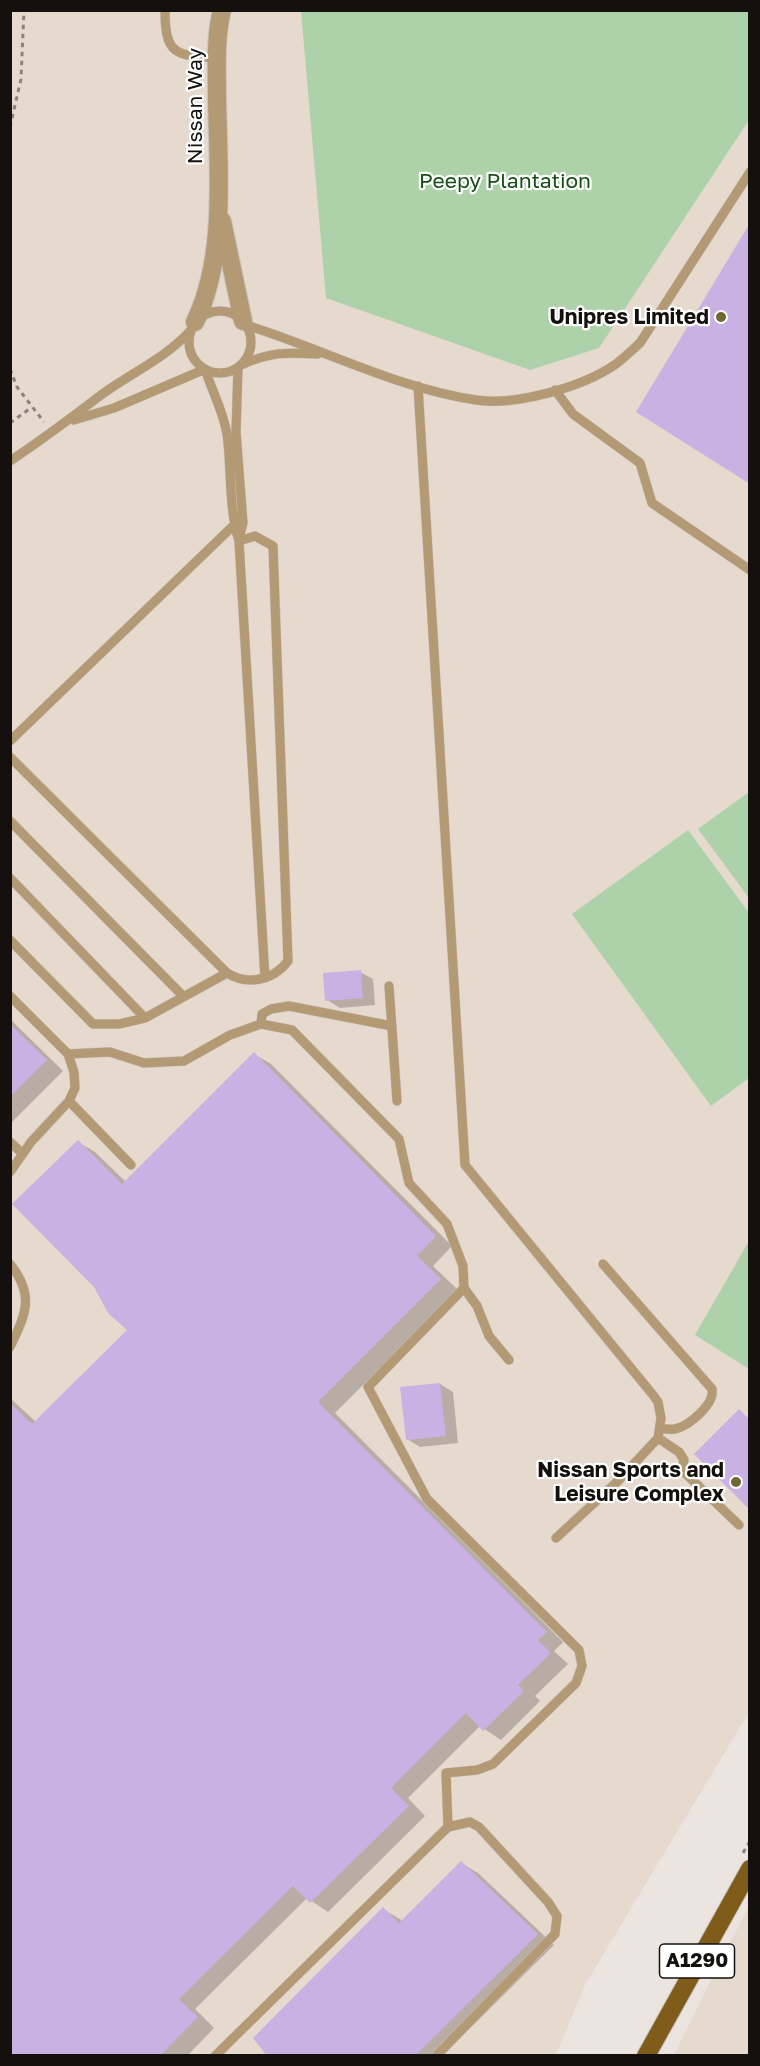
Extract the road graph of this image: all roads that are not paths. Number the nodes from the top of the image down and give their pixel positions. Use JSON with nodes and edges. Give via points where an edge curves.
{"nodes":[{"id":1,"x":165,"y":10,"type":"edge"},
{"id":2,"x":222,"y":10,"type":"edge"},
{"id":3,"x":217,"y":58,"type":"junction"},
{"id":4,"x":750,"y":172,"type":"edge"},
{"id":5,"x":219,"y":202,"type":"junction"},
{"id":6,"x":245,"y":323,"type":"junction"},
{"id":7,"x":193,"y":326,"type":"junction"},
{"id":8,"x":320,"y":354,"type":"junction"},
{"id":9,"x":239,"y":367,"type":"junction"},
{"id":10,"x":205,"y":371,"type":"junction"},
{"id":11,"x":418,"y":386,"type":"junction"},
{"id":12,"x":555,"y":390,"type":"junction"},
{"id":13,"x":69,"y":422,"type":"junction"},
{"id":14,"x":10,"y":461,"type":"edge"},
{"id":15,"x":234,"y":525,"type":"junction"},
{"id":16,"x":239,"y":541,"type":"junction"},
{"id":17,"x":750,"y":570,"type":"edge"},
{"id":18,"x":11,"y":741,"type":"edge"},
{"id":19,"x":10,"y":758,"type":"edge"},
{"id":20,"x":10,"y":821,"type":"edge"},
{"id":21,"x":10,"y":878,"type":"edge"},
{"id":22,"x":10,"y":940,"type":"edge"},
{"id":23,"x":227,"y":973,"type":"junction"},
{"id":24,"x":265,"y":978,"type":"junction"},
{"id":25,"x":389,"y":986,"type":"dead end"},
{"id":26,"x":10,"y":996,"type":"edge"},
{"id":27,"x":183,"y":996,"type":"junction"},
{"id":28,"x":145,"y":1018,"type":"junction"},
{"id":29,"x":261,"y":1024,"type":"junction"},
{"id":30,"x":392,"y":1026,"type":"junction"},
{"id":31,"x":68,"y":1054,"type":"junction"},
{"id":32,"x":69,"y":1101,"type":"junction"},
{"id":33,"x":397,"y":1101,"type":"dead end"},
{"id":34,"x":10,"y":1142,"type":"edge"},
{"id":35,"x":23,"y":1154,"type":"junction"},
{"id":36,"x":131,"y":1166,"type":"dead end"},
{"id":37,"x":10,"y":1172,"type":"edge"},
{"id":38,"x":10,"y":1264,"type":"edge"},
{"id":39,"x":603,"y":1264,"type":"dead end"},
{"id":40,"x":464,"y":1288,"type":"junction"},
{"id":41,"x":10,"y":1347,"type":"edge"},
{"id":42,"x":509,"y":1360,"type":"dead end"},
{"id":43,"x":659,"y":1433,"type":"junction"},
{"id":44,"x":739,"y":1525,"type":"dead end"},
{"id":45,"x":556,"y":1538,"type":"dead end"},
{"id":46,"x":448,"y":1827,"type":"junction"},
{"id":47,"x":750,"y":1869,"type":"edge"},
{"id":48,"x":215,"y":2055,"type":"edge"},
{"id":49,"x":436,"y":2055,"type":"edge"},
{"id":50,"x":646,"y":2055,"type":"edge"}],
"edges":[{"from":1,"to":3,"type":"lane","via":[[165,33],[171,46],[182,56]]},
{"from":2,"to":3,"type":"street","name":"Nissan Way"},
{"from":3,"to":5,"type":"street","name":"Nissan Way"},
{"from":4,"to":12,"type":"lane","via":[[640,343],[595,376]]},
{"from":5,"to":6,"type":"street"},
{"from":5,"to":7,"type":"street","via":[[212,270],[205,301]]},
{"from":6,"to":7,"type":"lane","via":[[226,311],[215,311]]},
{"from":6,"to":8,"type":"lane"},
{"from":6,"to":9,"type":"lane","via":[[251,343],[249,354]]},
{"from":7,"to":10,"type":"lane","via":[[188,343],[190,353]]},
{"from":7,"to":13,"type":"lane","via":[[177,345],[101,395]]},
{"from":8,"to":9,"type":"lane","via":[[283,352]]},
{"from":8,"to":11,"type":"lane"},
{"from":9,"to":10,"type":"lane","via":[[221,373]]},
{"from":9,"to":16,"type":"lane","via":[[236,432],[243,523]]},
{"from":10,"to":13,"type":"lane"},
{"from":10,"to":15,"type":"lane","via":[[221,406],[227,435]]},
{"from":11,"to":12,"type":"lane","via":[[478,400],[523,398]]},
{"from":11,"to":43,"type":"lane","via":[[465,1165],[652,1395],[660,1410]]},
{"from":12,"to":17,"type":"lane","via":[[573,414],[640,463],[652,503]]},
{"from":13,"to":14,"type":"lane"},
{"from":15,"to":16,"type":"lane"},
{"from":15,"to":18,"type":"lane"},
{"from":16,"to":24,"type":"lane"},
{"from":16,"to":24,"type":"lane","via":[[255,536],[273,546],[288,961],[281,970]]},
{"from":19,"to":23,"type":"lane"},
{"from":20,"to":27,"type":"lane"},
{"from":21,"to":28,"type":"lane"},
{"from":22,"to":28,"type":"lane","via":[[93,1024]]},
{"from":23,"to":24,"type":"lane","via":[[243,980]]},
{"from":23,"to":27,"type":"lane"},
{"from":25,"to":30,"type":"lane"},
{"from":26,"to":31,"type":"lane"},
{"from":27,"to":28,"type":"lane"},
{"from":29,"to":30,"type":"lane","via":[[262,1014],[289,1006]]},
{"from":29,"to":31,"type":"lane","via":[[230,1035],[183,1061],[144,1063],[110,1052]]},
{"from":29,"to":40,"type":"lane","via":[[292,1030],[399,1139],[409,1183],[447,1224],[463,1266]]},
{"from":30,"to":33,"type":"lane"},
{"from":31,"to":32,"type":"lane","via":[[75,1088]]},
{"from":32,"to":35,"type":"lane"},
{"from":32,"to":36,"type":"lane"},
{"from":34,"to":35,"type":"lane"},
{"from":35,"to":37,"type":"lane"},
{"from":38,"to":41,"type":"lane","via":[[27,1293],[22,1323]]},
{"from":39,"to":43,"type":"lane","via":[[712,1389],[711,1400],[697,1415],[681,1427]]},
{"from":40,"to":42,"type":"lane","via":[[477,1306],[489,1336]]},
{"from":40,"to":46,"type":"lane","via":[[368,1387],[427,1499],[579,1650],[582,1666],[576,1683],[493,1764],[446,1773]]},
{"from":43,"to":44,"type":"lane","via":[[679,1452],[686,1474]]},
{"from":43,"to":45,"type":"lane","via":[[618,1481]]},
{"from":46,"to":48,"type":"lane"},
{"from":46,"to":49,"type":"lane","via":[[470,1822],[479,1827],[557,1916],[555,1934]]},
{"from":47,"to":50,"type":"main road","number":"A1290"}]}
